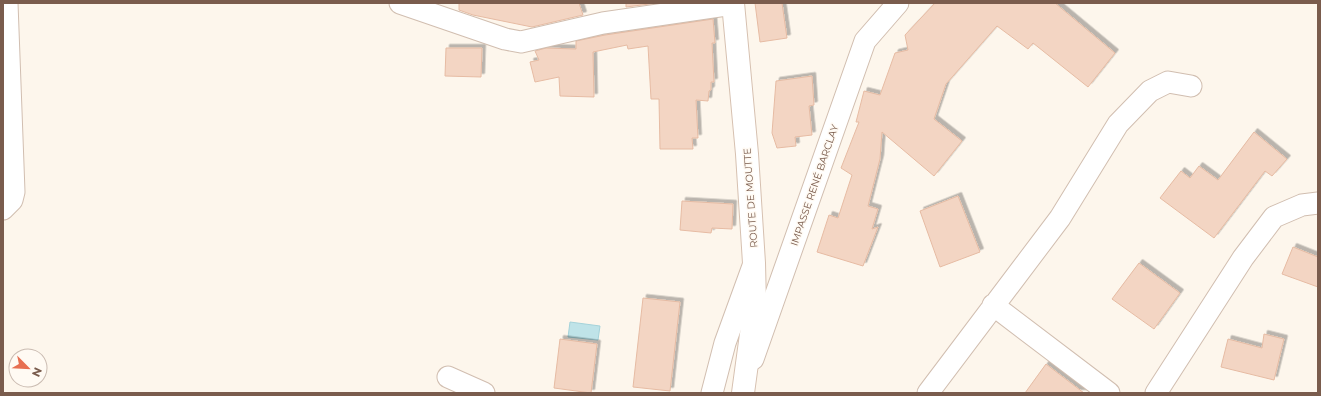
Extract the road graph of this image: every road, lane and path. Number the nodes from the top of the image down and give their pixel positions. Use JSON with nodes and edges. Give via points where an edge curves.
{"nodes":[{"id":1,"x":7,"y":3,"type":"edge"},
{"id":2,"x":400,"y":3,"type":"edge"},
{"id":3,"x":898,"y":3,"type":"edge"},
{"id":4,"x":733,"y":4,"type":"edge"},
{"id":5,"x":1191,"y":86,"type":"dead end"},
{"id":6,"x":1318,"y":202,"type":"edge"},
{"id":7,"x":3,"y":209,"type":"edge"},
{"id":8,"x":754,"y":263,"type":"junction"},
{"id":9,"x":993,"y":306,"type":"junction"},
{"id":10,"x":448,"y":377,"type":"dead end"},
{"id":11,"x":745,"y":385,"type":"edge"},
{"id":12,"x":484,"y":393,"type":"edge"},
{"id":13,"x":712,"y":393,"type":"edge"},
{"id":14,"x":928,"y":393,"type":"edge"},
{"id":15,"x":1109,"y":393,"type":"edge"},
{"id":16,"x":1156,"y":393,"type":"edge"}],
"edges":[{"from":1,"to":7,"type":"street","via":[[14,192],[12,200]]},
{"from":2,"to":4,"type":"street","via":[[505,39],[521,42],[603,22]]},
{"from":3,"to":11,"type":"street","name":"IMPASSE RENÉ BARCLAY","via":[[865,41]]},
{"from":4,"to":8,"type":"main road","name":"ROUTE DE MOUTTE"},
{"from":5,"to":9,"type":"street","via":[[1168,82],[1150,91],[1118,124],[1060,218]]},
{"from":6,"to":16,"type":"street","via":[[1302,205],[1274,217],[1243,258]]},
{"from":8,"to":11,"type":"main road","name":"ROUTE DE MOUTTE","via":[[755,305]]},
{"from":8,"to":13,"type":"street","via":[[725,343]]},
{"from":9,"to":14,"type":"street"},
{"from":9,"to":15,"type":"street"},
{"from":10,"to":12,"type":"street"}]}
